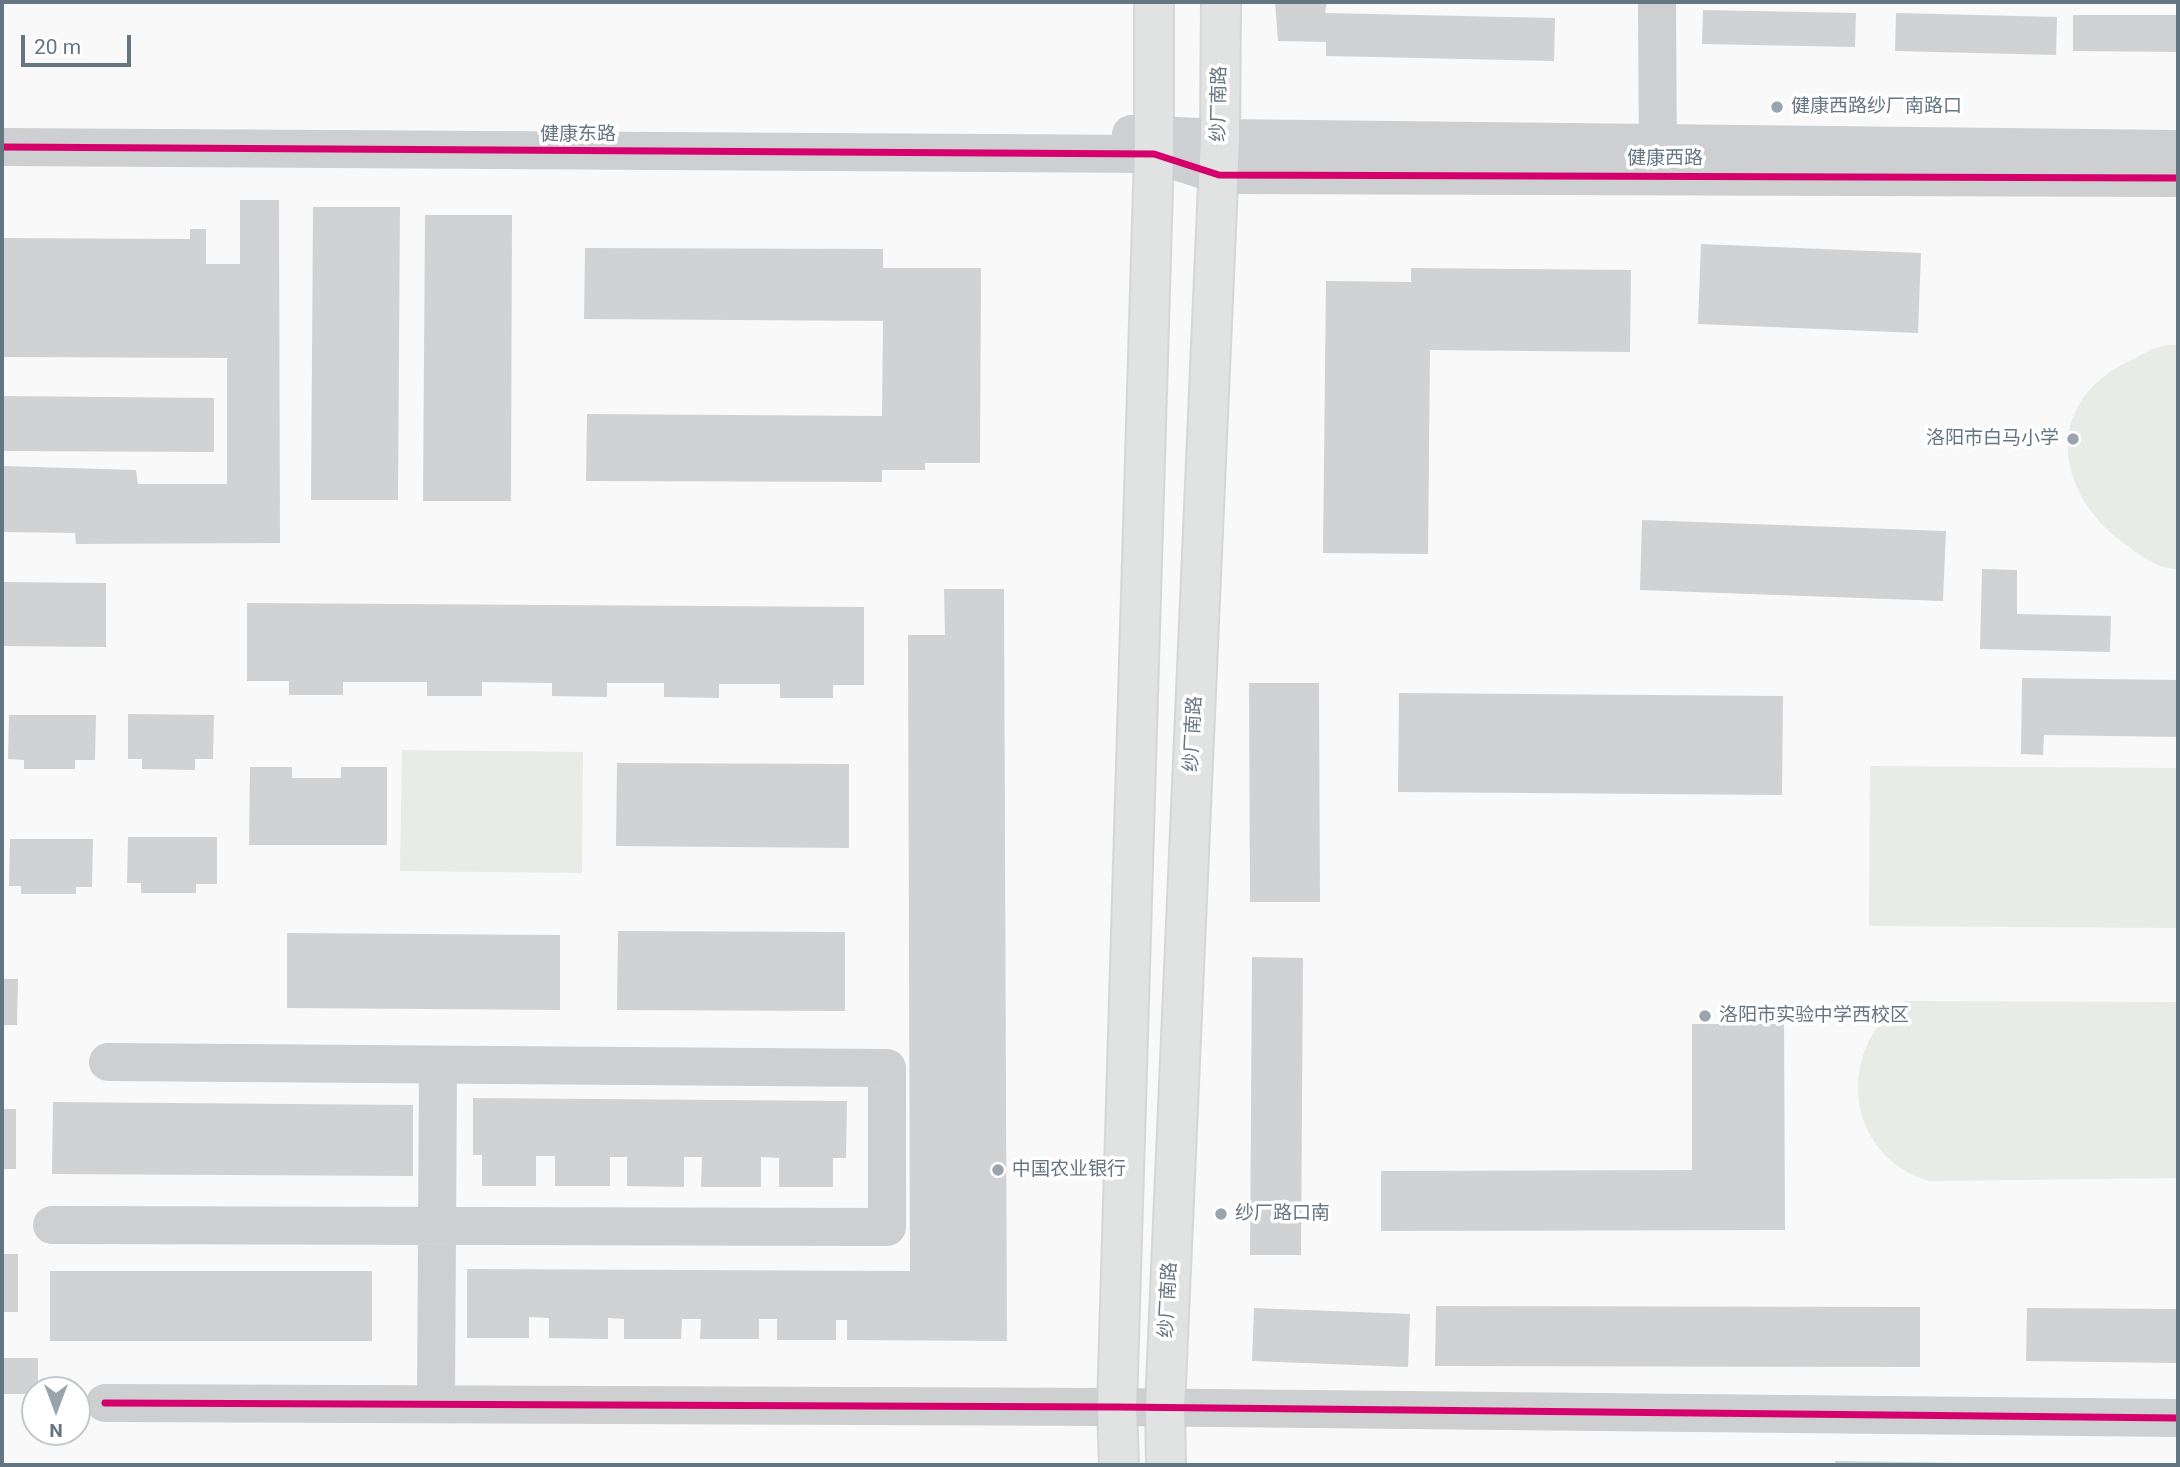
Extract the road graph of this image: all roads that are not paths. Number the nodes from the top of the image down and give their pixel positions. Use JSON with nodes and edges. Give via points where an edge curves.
{"nodes":[{"id":1,"x":1154,"y":2,"type":"edge"},
{"id":2,"x":1221,"y":2,"type":"edge"},
{"id":3,"x":1657,"y":2,"type":"edge"},
{"id":4,"x":1220,"y":138,"type":"junction"},
{"id":5,"x":2,"y":140,"type":"edge"},
{"id":6,"x":1154,"y":144,"type":"junction"},
{"id":7,"x":2,"y":147,"type":"edge"},
{"id":8,"x":2178,"y":149,"type":"edge"},
{"id":9,"x":1657,"y":158,"type":"junction"},
{"id":10,"x":1219,"y":175,"type":"junction"},
{"id":11,"x":2178,"y":178,"type":"edge"},
{"id":12,"x":108,"y":1062,"type":"dead end"},
{"id":13,"x":438,"y":1065,"type":"junction"},
{"id":14,"x":52,"y":1225,"type":"dead end"},
{"id":15,"x":438,"y":1225,"type":"junction"},
{"id":16,"x":105,"y":1403,"type":"dead end"},
{"id":17,"x":436,"y":1404,"type":"junction"},
{"id":18,"x":1117,"y":1407,"type":"junction"},
{"id":19,"x":1165,"y":1407,"type":"junction"},
{"id":20,"x":2178,"y":1418,"type":"edge"},
{"id":21,"x":1119,"y":1465,"type":"edge"},
{"id":22,"x":1166,"y":1465,"type":"edge"}],
"edges":[{"from":1,"to":6,"type":"main road"},
{"from":2,"to":4,"type":"main road","name":"纱厂南路"},
{"from":3,"to":9,"type":"street"},
{"from":4,"to":6,"type":"street","name":"健康西路"},
{"from":4,"to":9,"type":"street","name":"健康西路"},
{"from":4,"to":10,"type":"main road","name":"纱厂南路"},
{"from":5,"to":6,"type":"street","name":"健康东路"},
{"from":6,"to":7,"type":"street","name":"健康东路"},
{"from":6,"to":10,"type":"street","name":"健康西路"},
{"from":6,"to":18,"type":"main road"},
{"from":8,"to":9,"type":"street","name":"健康西路"},
{"from":9,"to":10,"type":"street","name":"健康西路"},
{"from":9,"to":11,"type":"street","name":"健康西路"},
{"from":10,"to":19,"type":"main road","name":"纱厂南路"},
{"from":12,"to":13,"type":"street"},
{"from":13,"to":15,"type":"street"},
{"from":13,"to":15,"type":"street","via":[[887,1068],[887,1227]]},
{"from":14,"to":15,"type":"street"},
{"from":15,"to":17,"type":"street"},
{"from":16,"to":17,"type":"street"},
{"from":17,"to":18,"type":"street"},
{"from":18,"to":19,"type":"street"},
{"from":18,"to":21,"type":"main road"},
{"from":19,"to":20,"type":"street"},
{"from":19,"to":22,"type":"main road","name":"纱厂南路"}]}
